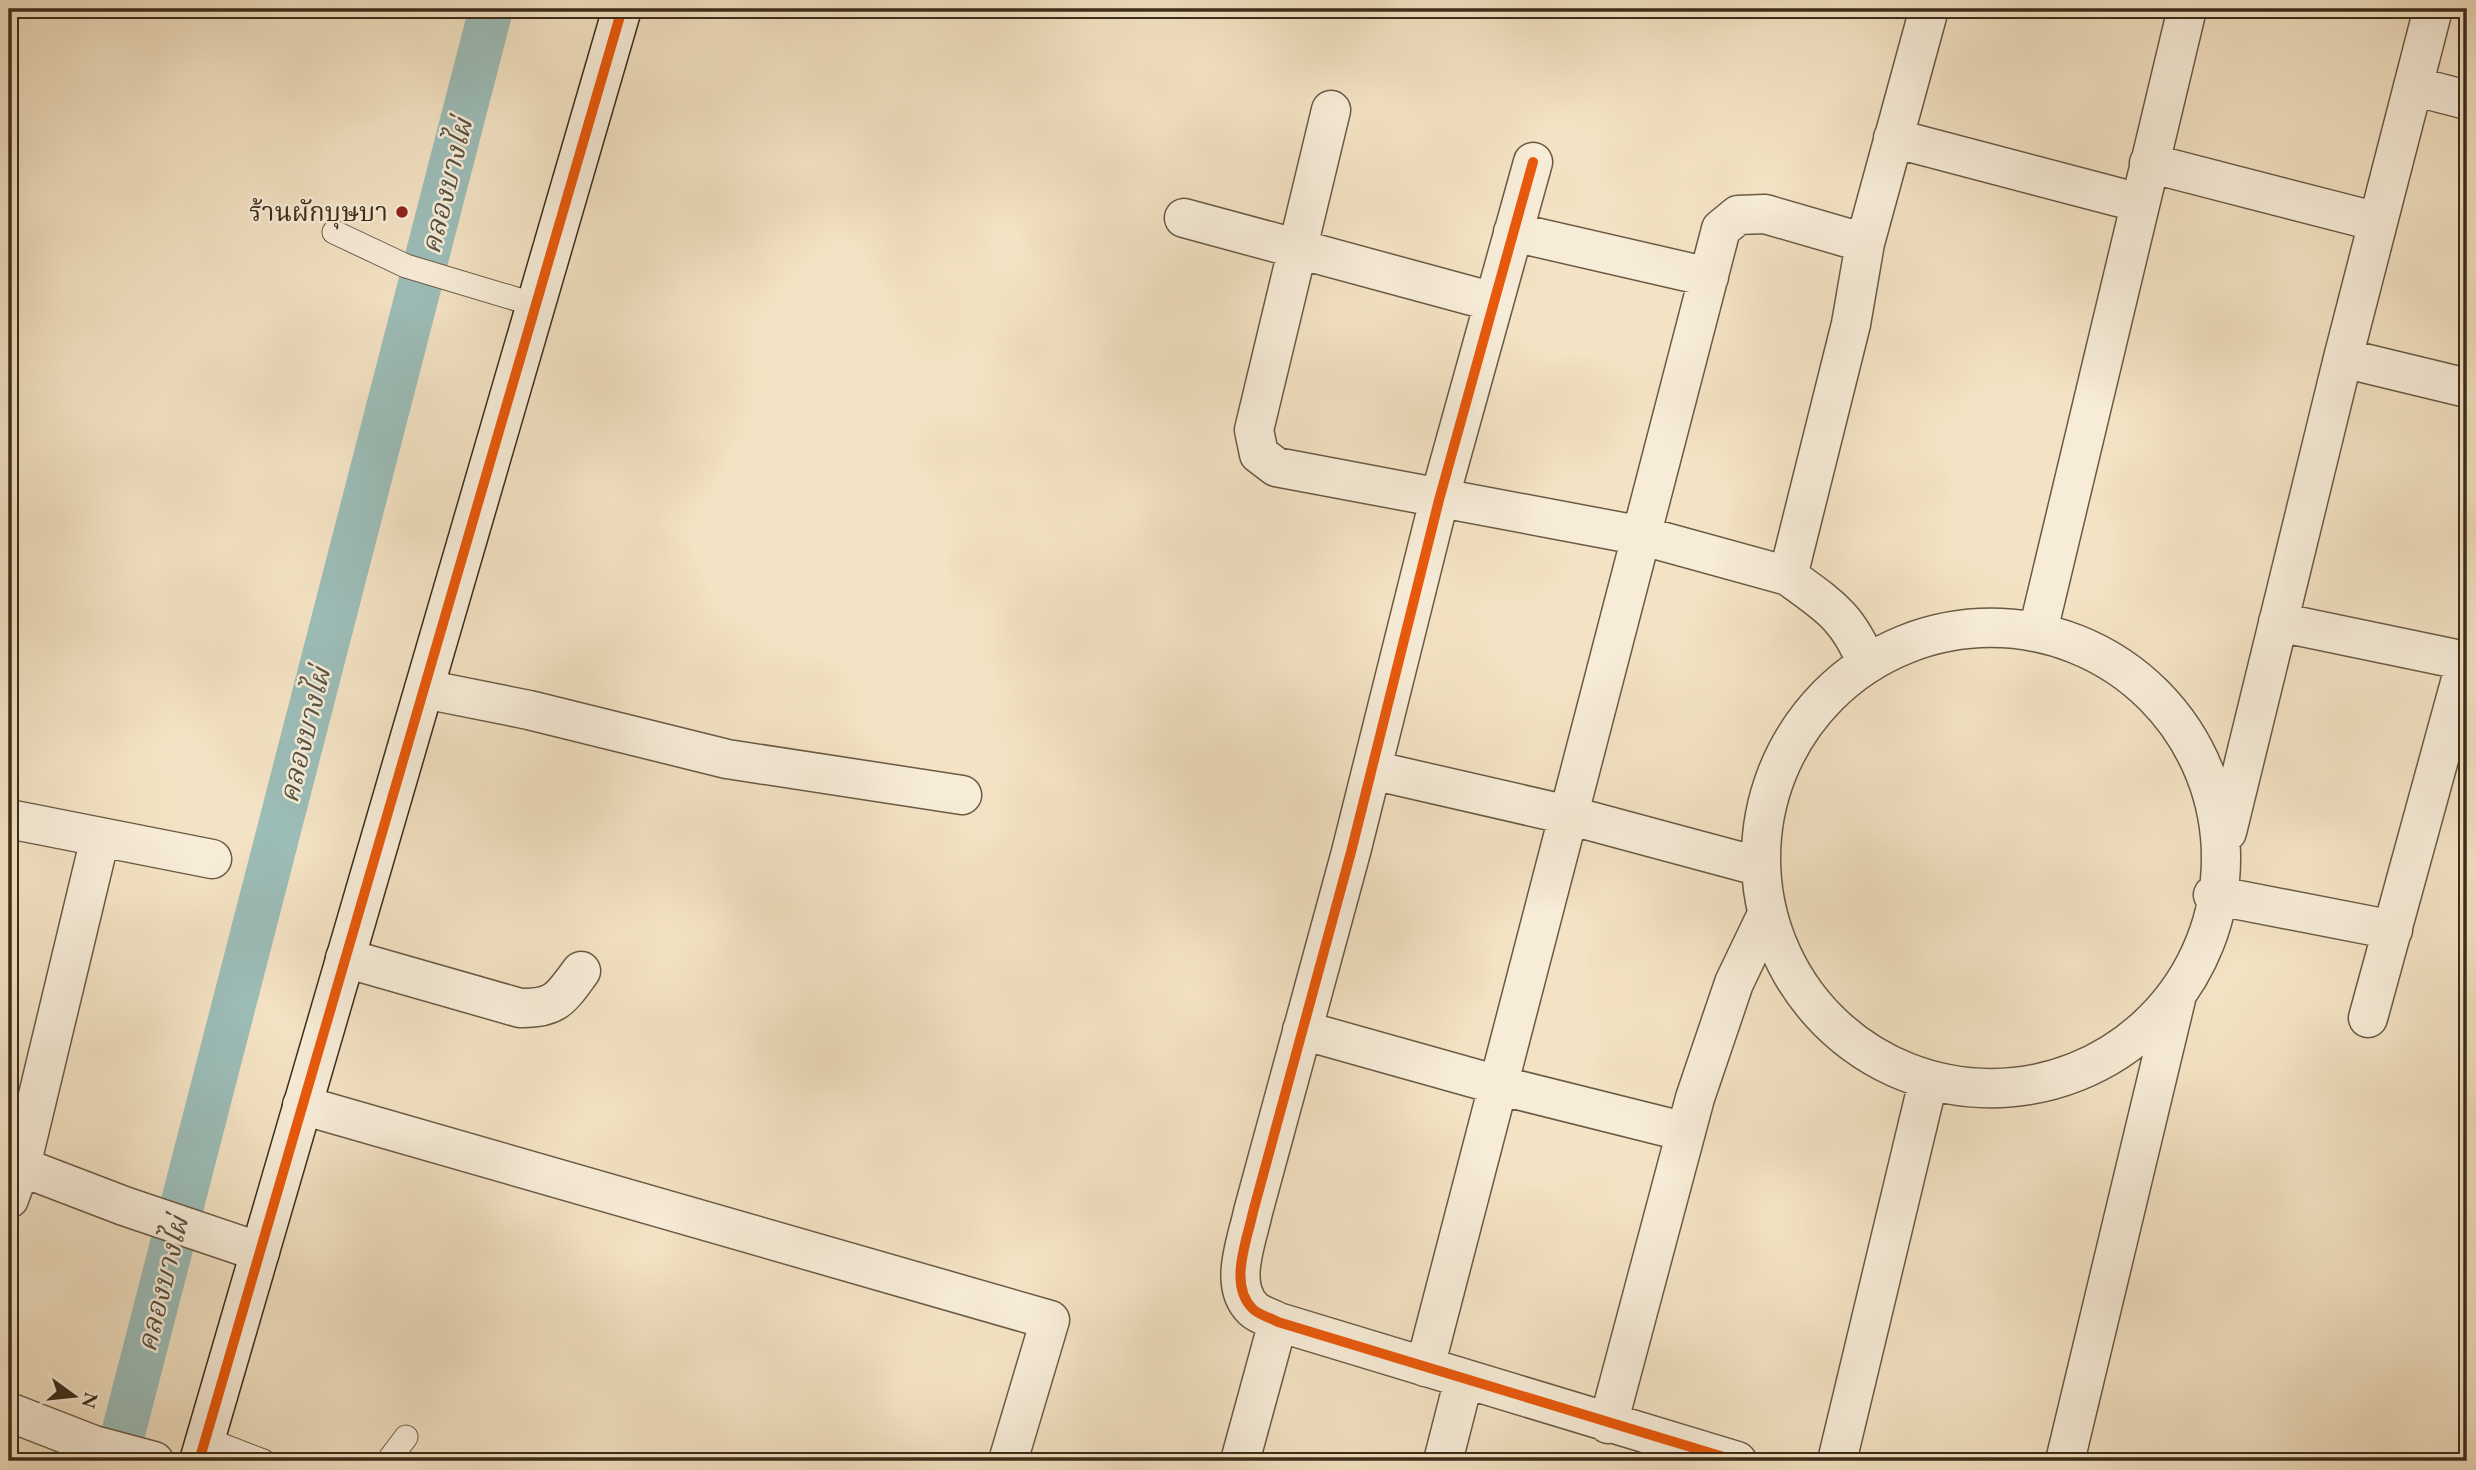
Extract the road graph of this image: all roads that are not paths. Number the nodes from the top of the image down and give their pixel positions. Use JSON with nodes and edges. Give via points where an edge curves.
{"nodes":[{"id":1,"x":622,"y":9,"type":"edge"},
{"id":2,"x":1929,"y":9,"type":"edge"},
{"id":3,"x":2187,"y":9,"type":"edge"},
{"id":4,"x":2433,"y":9,"type":"edge"},
{"id":5,"x":2413,"y":86,"type":"junction"},
{"id":6,"x":2467,"y":100,"type":"edge"},
{"id":7,"x":1331,"y":110,"type":"dead end"},
{"id":8,"x":1893,"y":138,"type":"junction"},
{"id":9,"x":1533,"y":162,"type":"dead end"},
{"id":10,"x":2149,"y":163,"type":"junction"},
{"id":11,"x":2140,"y":203,"type":"junction"},
{"id":12,"x":1184,"y":218,"type":"dead end"},
{"id":13,"x":2378,"y":222,"type":"junction"},
{"id":14,"x":334,"y":232,"type":"dead end"},
{"id":15,"x":1513,"y":232,"type":"junction"},
{"id":16,"x":1865,"y":243,"type":"junction"},
{"id":17,"x":1297,"y":251,"type":"junction"},
{"id":18,"x":1709,"y":277,"type":"junction"},
{"id":19,"x":1494,"y":302,"type":"junction"},
{"id":20,"x":536,"y":305,"type":"junction"},
{"id":21,"x":2343,"y":358,"type":"junction"},
{"id":22,"x":2467,"y":388,"type":"edge"},
{"id":23,"x":1439,"y":500,"type":"junction"},
{"id":24,"x":1643,"y":536,"type":"junction"},
{"id":25,"x":1788,"y":576,"type":"junction"},
{"id":26,"x":2278,"y":622,"type":"junction"},
{"id":27,"x":2038,"y":631,"type":"junction"},
{"id":28,"x":2467,"y":659,"type":"edge"},
{"id":29,"x":1867,"y":664,"type":"junction"},
{"id":30,"x":424,"y":689,"type":"junction"},
{"id":31,"x":1372,"y":770,"type":"junction"},
{"id":32,"x":962,"y":795,"type":"dead end"},
{"id":33,"x":1568,"y":815,"type":"junction"},
{"id":34,"x":9,"y":819,"type":"edge"},
{"id":35,"x":100,"y":838,"type":"junction"},
{"id":36,"x":2223,"y":848,"type":"junction"},
{"id":37,"x":212,"y":859,"type":"dead end"},
{"id":38,"x":1761,"y":867,"type":"junction"},
{"id":39,"x":2213,"y":895,"type":"junction"},
{"id":40,"x":1767,"y":914,"type":"junction"},
{"id":41,"x":2393,"y":930,"type":"junction"},
{"id":42,"x":345,"y":958,"type":"junction"},
{"id":43,"x":581,"y":971,"type":"dead end"},
{"id":44,"x":2176,"y":997,"type":"junction"},
{"id":45,"x":2368,"y":1018,"type":"dead end"},
{"id":46,"x":1302,"y":1030,"type":"junction"},
{"id":47,"x":1928,"y":1082,"type":"junction"},
{"id":48,"x":1498,"y":1085,"type":"junction"},
{"id":49,"x":302,"y":1105,"type":"junction"},
{"id":50,"x":1686,"y":1132,"type":"junction"},
{"id":51,"x":13,"y":1176,"type":"edge"},
{"id":52,"x":260,"y":1252,"type":"junction"},
{"id":53,"x":1278,"y":1322,"type":"junction"},
{"id":54,"x":1425,"y":1367,"type":"junction"},
{"id":55,"x":1464,"y":1379,"type":"junction"},
{"id":56,"x":9,"y":1412,"type":"edge"},
{"id":57,"x":1608,"y":1424,"type":"junction"},
{"id":58,"x":406,"y":1437,"type":"dead end"},
{"id":59,"x":203,"y":1450,"type":"edge"},
{"id":60,"x":1660,"y":1451,"type":"edge"},
{"id":61,"x":154,"y":1461,"type":"edge"},
{"id":62,"x":263,"y":1461,"type":"edge"},
{"id":63,"x":388,"y":1461,"type":"edge"},
{"id":64,"x":1008,"y":1461,"type":"edge"},
{"id":65,"x":1240,"y":1461,"type":"edge"},
{"id":66,"x":1443,"y":1461,"type":"edge"},
{"id":67,"x":1737,"y":1461,"type":"edge"},
{"id":68,"x":1837,"y":1461,"type":"edge"},
{"id":69,"x":2064,"y":1461,"type":"edge"}],
"edges":[{"from":1,"to":20,"type":"street"},
{"from":2,"to":8,"type":"street"},
{"from":3,"to":10,"type":"street"},
{"from":4,"to":5,"type":"street"},
{"from":5,"to":6,"type":"street"},
{"from":5,"to":13,"type":"street"},
{"from":7,"to":17,"type":"street"},
{"from":8,"to":11,"type":"street"},
{"from":8,"to":16,"type":"street"},
{"from":9,"to":15,"type":"street"},
{"from":10,"to":11,"type":"street"},
{"from":10,"to":13,"type":"street"},
{"from":11,"to":27,"type":"street"},
{"from":12,"to":17,"type":"street"},
{"from":13,"to":21,"type":"street"},
{"from":14,"to":20,"type":"lane","via":[[406,266]]},
{"from":15,"to":18,"type":"street"},
{"from":15,"to":19,"type":"street"},
{"from":16,"to":18,"type":"street","via":[[1765,215],[1738,215],[1721,229]]},
{"from":16,"to":25,"type":"street","via":[[1852,324]]},
{"from":17,"to":19,"type":"street"},
{"from":17,"to":23,"type":"street","via":[[1254,430],[1259,454],[1276,467]]},
{"from":18,"to":24,"type":"street"},
{"from":19,"to":23,"type":"street"},
{"from":20,"to":30,"type":"street"},
{"from":21,"to":22,"type":"street"},
{"from":21,"to":26,"type":"street"},
{"from":23,"to":24,"type":"street"},
{"from":23,"to":31,"type":"street"},
{"from":24,"to":25,"type":"street"},
{"from":24,"to":33,"type":"street"},
{"from":25,"to":29,"type":"street","via":[[1834,609],[1855,634]]},
{"from":26,"to":28,"type":"street"},
{"from":26,"to":36,"type":"street"},
{"from":27,"to":29,"type":"street","via":[[1979,627],[1920,639]]},
{"from":27,"to":36,"type":"street","via":[[2087,646],[2130,672],[2170,707],[2216,796]]},
{"from":28,"to":41,"type":"street"},
{"from":29,"to":38,"type":"street","via":[[1822,703],[1788,752],[1767,808]]},
{"from":30,"to":32,"type":"street","via":[[727,759]]},
{"from":30,"to":42,"type":"street"},
{"from":31,"to":33,"type":"street"},
{"from":31,"to":46,"type":"street"},
{"from":33,"to":38,"type":"street"},
{"from":33,"to":48,"type":"street"},
{"from":34,"to":35,"type":"street"},
{"from":35,"to":37,"type":"street"},
{"from":35,"to":51,"type":"street"},
{"from":36,"to":39,"type":"street"},
{"from":38,"to":40,"type":"street"},
{"from":39,"to":41,"type":"street"},
{"from":39,"to":44,"type":"street","via":[[2202,941]]},
{"from":40,"to":47,"type":"street","via":[[1784,959],[1809,1001],[1834,1028],[1882,1063]]},
{"from":40,"to":50,"type":"street","via":[[1734,983]]},
{"from":41,"to":45,"type":"street"},
{"from":42,"to":43,"type":"street","via":[[520,1008],[542,1009],[558,1001]]},
{"from":42,"to":49,"type":"street"},
{"from":44,"to":47,"type":"street","via":[[2138,1038],[2091,1068],[2038,1086],[1982,1091]]},
{"from":44,"to":69,"type":"street"},
{"from":46,"to":48,"type":"street"},
{"from":46,"to":53,"type":"street","via":[[1240,1269],[1242,1293],[1254,1310]]},
{"from":47,"to":68,"type":"street"},
{"from":48,"to":50,"type":"street"},
{"from":48,"to":54,"type":"street"},
{"from":49,"to":52,"type":"street"},
{"from":49,"to":64,"type":"street","via":[[1050,1320]]},
{"from":50,"to":57,"type":"street"},
{"from":51,"to":52,"type":"street","via":[[124,1206]]},
{"from":52,"to":59,"type":"street"},
{"from":53,"to":54,"type":"street"},
{"from":53,"to":65,"type":"street"},
{"from":54,"to":55,"type":"street"},
{"from":55,"to":57,"type":"street"},
{"from":55,"to":66,"type":"street"},
{"from":56,"to":61,"type":"street","via":[[94,1445]]},
{"from":57,"to":60,"type":"street"},
{"from":58,"to":63,"type":"lane"},
{"from":59,"to":62,"type":"lane"},
{"from":60,"to":67,"type":"street"}]}
